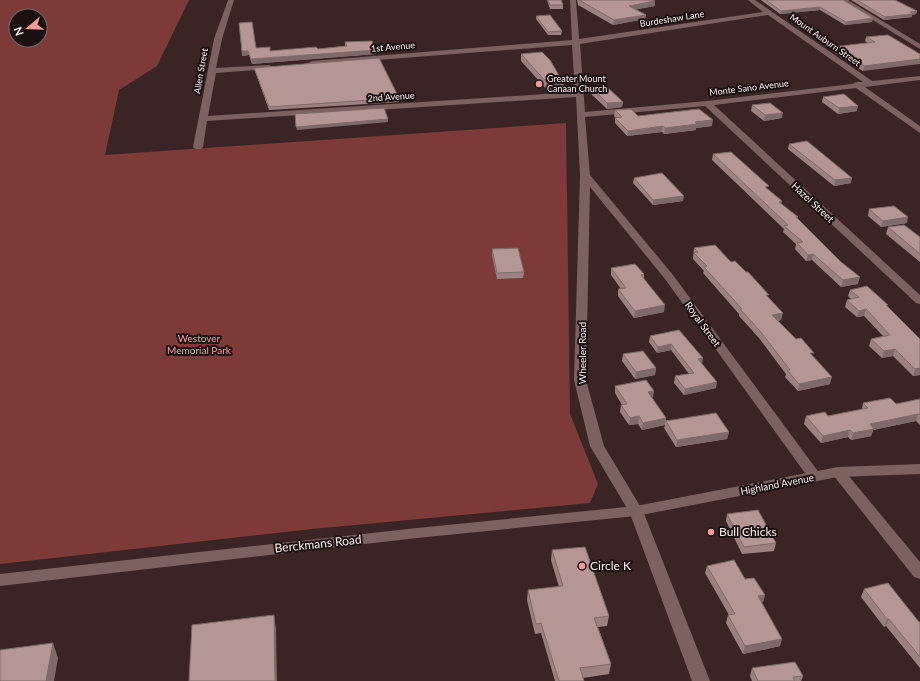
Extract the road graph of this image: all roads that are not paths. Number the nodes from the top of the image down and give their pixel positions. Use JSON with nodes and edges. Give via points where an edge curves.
{"nodes":[{"id":1,"x":231,"y":0,"type":"edge"},
{"id":2,"x":573,"y":0,"type":"edge"},
{"id":3,"x":751,"y":0,"type":"edge"},
{"id":4,"x":843,"y":0,"type":"edge"},
{"id":5,"x":769,"y":13,"type":"junction"},
{"id":6,"x":577,"y":42,"type":"junction"},
{"id":7,"x":920,"y":47,"type":"edge"},
{"id":8,"x":306,"y":64,"type":"edge"},
{"id":9,"x":274,"y":66,"type":"edge"},
{"id":10,"x":211,"y":71,"type":"junction"},
{"id":11,"x":920,"y":78,"type":"edge"},
{"id":12,"x":869,"y":83,"type":"junction"},
{"id":13,"x":856,"y":84,"type":"junction"},
{"id":14,"x":580,"y":94,"type":"junction"},
{"id":15,"x":707,"y":103,"type":"junction"},
{"id":16,"x":580,"y":115,"type":"junction"},
{"id":17,"x":203,"y":119,"type":"junction"},
{"id":18,"x":920,"y":130,"type":"edge"},
{"id":19,"x":198,"y":147,"type":"dead end"},
{"id":20,"x":585,"y":175,"type":"junction"},
{"id":21,"x":920,"y":301,"type":"edge"},
{"id":22,"x":920,"y":469,"type":"edge"},
{"id":23,"x":838,"y":472,"type":"junction"},
{"id":24,"x":815,"y":477,"type":"junction"},
{"id":25,"x":636,"y":511,"type":"junction"},
{"id":26,"x":920,"y":573,"type":"edge"},
{"id":27,"x":0,"y":580,"type":"edge"},
{"id":28,"x":701,"y":681,"type":"edge"}],
"edges":[{"from":1,"to":10,"type":"street","name":"Allen Street"},
{"from":2,"to":6,"type":"street","name":"Wheeler Road"},
{"from":3,"to":5,"type":"street","name":"Mount Auburn Street"},
{"from":4,"to":7,"type":"street"},
{"from":5,"to":6,"type":"street","name":"Burdeshaw Lane"},
{"from":5,"to":12,"type":"street","name":"Mount Auburn Street"},
{"from":6,"to":8,"type":"street","name":"1st Avenue"},
{"from":6,"to":14,"type":"street","name":"Wheeler Road"},
{"from":9,"to":10,"type":"street"},
{"from":10,"to":17,"type":"street","name":"Allen Street"},
{"from":11,"to":12,"type":"street","name":"Monte Sano Avenue"},
{"from":12,"to":13,"type":"street","name":"Monte Sano Avenue"},
{"from":13,"to":15,"type":"street","name":"Monte Sano Avenue"},
{"from":13,"to":18,"type":"street"},
{"from":14,"to":16,"type":"street","name":"Wheeler Road"},
{"from":14,"to":17,"type":"street","name":"2nd Avenue"},
{"from":15,"to":16,"type":"street","name":"Monte Sano Avenue"},
{"from":15,"to":21,"type":"street","name":"Hazel Street"},
{"from":16,"to":20,"type":"street","name":"Wheeler Road"},
{"from":17,"to":19,"type":"street","name":"Allen Street"},
{"from":20,"to":24,"type":"street","name":"Royal Street","via":[[669,277]]},
{"from":20,"to":25,"type":"street","name":"Wheeler Road","via":[[580,380],[597,446]]},
{"from":22,"to":23,"type":"street","name":"Highland Avenue"},
{"from":23,"to":24,"type":"street","name":"Highland Avenue"},
{"from":23,"to":26,"type":"street"},
{"from":24,"to":25,"type":"street","name":"Highland Avenue"},
{"from":25,"to":27,"type":"street","name":"Berckmans Road"},
{"from":25,"to":28,"type":"street","name":"Wheeler Road"}]}
